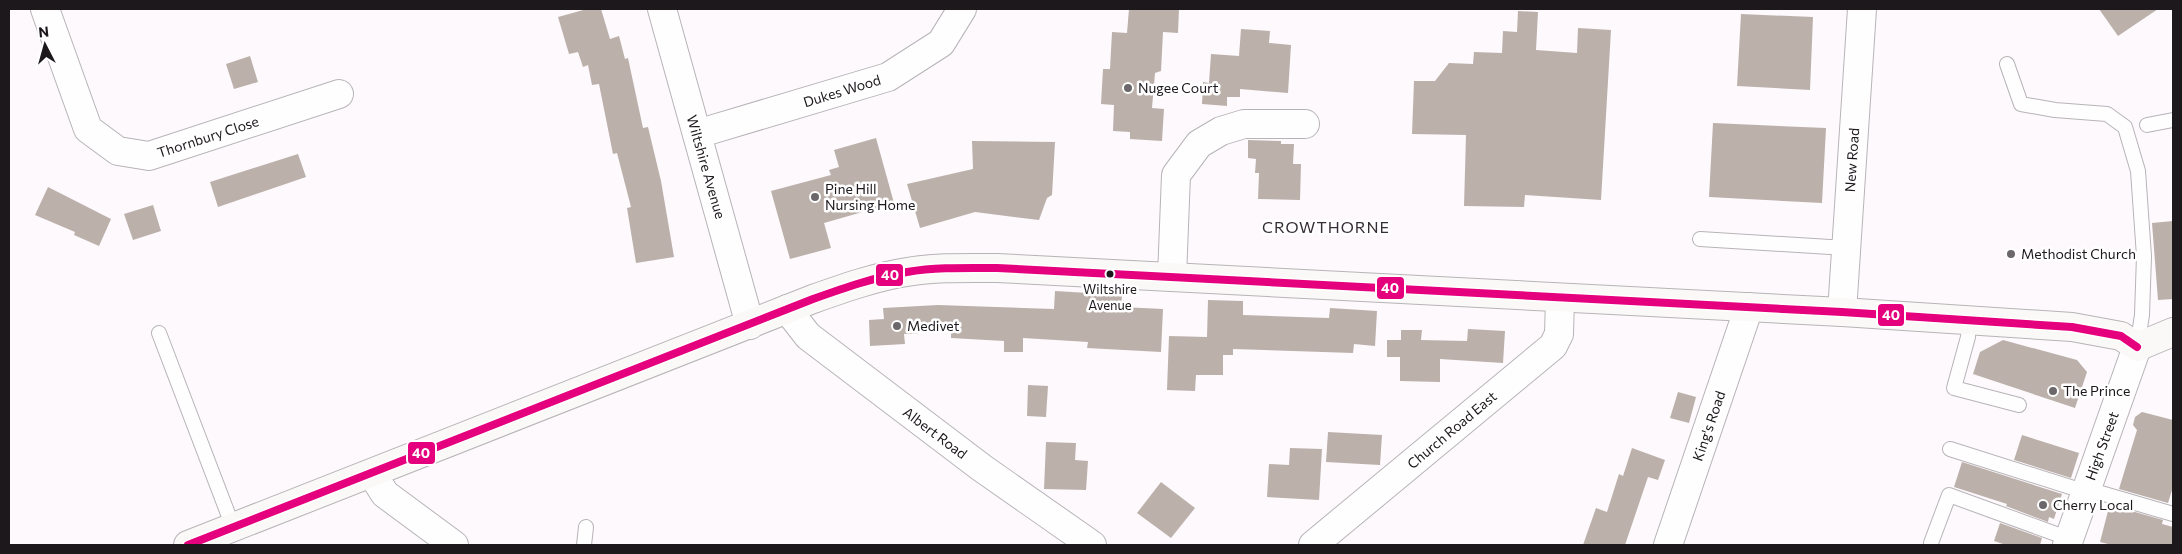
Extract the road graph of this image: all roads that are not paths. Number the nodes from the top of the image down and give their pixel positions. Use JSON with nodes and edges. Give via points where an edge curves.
{"nodes":[{"id":1,"x":45,"y":9,"type":"edge"},
{"id":2,"x":662,"y":9,"type":"edge"},
{"id":3,"x":962,"y":9,"type":"edge"},
{"id":4,"x":1862,"y":9,"type":"edge"},
{"id":5,"x":2006,"y":64,"type":"dead end"},
{"id":6,"x":339,"y":94,"type":"dead end"},
{"id":7,"x":2173,"y":120,"type":"edge"},
{"id":8,"x":1305,"y":124,"type":"dead end"},
{"id":9,"x":2147,"y":125,"type":"dead end"},
{"id":10,"x":697,"y":134,"type":"junction"},
{"id":11,"x":1700,"y":239,"type":"dead end"},
{"id":12,"x":1846,"y":248,"type":"junction"},
{"id":13,"x":1172,"y":277,"type":"junction"},
{"id":14,"x":1560,"y":298,"type":"junction"},
{"id":15,"x":1749,"y":307,"type":"junction"},
{"id":16,"x":787,"y":309,"type":"junction"},
{"id":17,"x":1842,"y":312,"type":"junction"},
{"id":18,"x":1968,"y":322,"type":"junction"},
{"id":19,"x":750,"y":325,"type":"junction"},
{"id":20,"x":2173,"y":332,"type":"edge"},
{"id":21,"x":159,"y":333,"type":"dead end"},
{"id":22,"x":2137,"y":347,"type":"junction"},
{"id":23,"x":2019,"y":405,"type":"dead end"},
{"id":24,"x":1950,"y":449,"type":"dead end"},
{"id":25,"x":372,"y":474,"type":"junction"},
{"id":26,"x":2086,"y":490,"type":"junction"},
{"id":27,"x":2173,"y":514,"type":"edge"},
{"id":28,"x":233,"y":527,"type":"junction"},
{"id":29,"x":586,"y":528,"type":"dead end"},
{"id":30,"x":2068,"y":542,"type":"edge"},
{"id":31,"x":1931,"y":543,"type":"dead end"},
{"id":32,"x":188,"y":545,"type":"edge"},
{"id":33,"x":454,"y":545,"type":"edge"},
{"id":34,"x":584,"y":545,"type":"edge"},
{"id":35,"x":1092,"y":545,"type":"edge"},
{"id":36,"x":1313,"y":545,"type":"edge"},
{"id":37,"x":1668,"y":545,"type":"edge"}],
"edges":[{"from":1,"to":6,"type":"street","name":"Thornbury Close","via":[[88,129],[118,151],[148,156]]},
{"from":2,"to":10,"type":"street","name":"Wiltshire Avenue"},
{"from":3,"to":10,"type":"street","name":"Dukes Wood","via":[[941,43],[888,77]]},
{"from":4,"to":12,"type":"street","name":"New Road"},
{"from":5,"to":22,"type":"lane","via":[[2021,104],[2107,114],[2125,127],[2138,171],[2144,256],[2142,315]]},
{"from":7,"to":9,"type":"lane"},
{"from":8,"to":13,"type":"street","via":[[1244,124],[1221,131],[1199,144],[1176,175]]},
{"from":10,"to":19,"type":"street","name":"Wiltshire Avenue"},
{"from":11,"to":12,"type":"lane"},
{"from":12,"to":17,"type":"street","name":"New Road"},
{"from":13,"to":14,"type":"main road"},
{"from":13,"to":16,"type":"main road","via":[[997,268],[944,269],[908,272],[852,285]]},
{"from":14,"to":15,"type":"main road"},
{"from":14,"to":36,"type":"street","name":"Church Road East","via":[[1559,334],[1553,346]]},
{"from":15,"to":17,"type":"main road"},
{"from":15,"to":37,"type":"street","name":"King's Road"},
{"from":16,"to":19,"type":"main road"},
{"from":16,"to":35,"type":"street","name":"Albert Road","via":[[808,336],[982,468]]},
{"from":17,"to":18,"type":"main road"},
{"from":18,"to":22,"type":"main road","via":[[2072,328],[2121,336]]},
{"from":18,"to":23,"type":"lane","via":[[1968,337],[1954,388]]},
{"from":19,"to":25,"type":"main road"},
{"from":20,"to":22,"type":"main road"},
{"from":21,"to":28,"type":"lane"},
{"from":22,"to":26,"type":"street","name":"High Street"},
{"from":24,"to":26,"type":"lane"},
{"from":25,"to":28,"type":"main road"},
{"from":25,"to":33,"type":"street","via":[[385,494]]},
{"from":26,"to":27,"type":"lane"},
{"from":26,"to":30,"type":"street","name":"High Street"},
{"from":28,"to":32,"type":"main road"},
{"from":29,"to":34,"type":"lane"},
{"from":30,"to":31,"type":"lane","via":[[1949,495]]}]}
